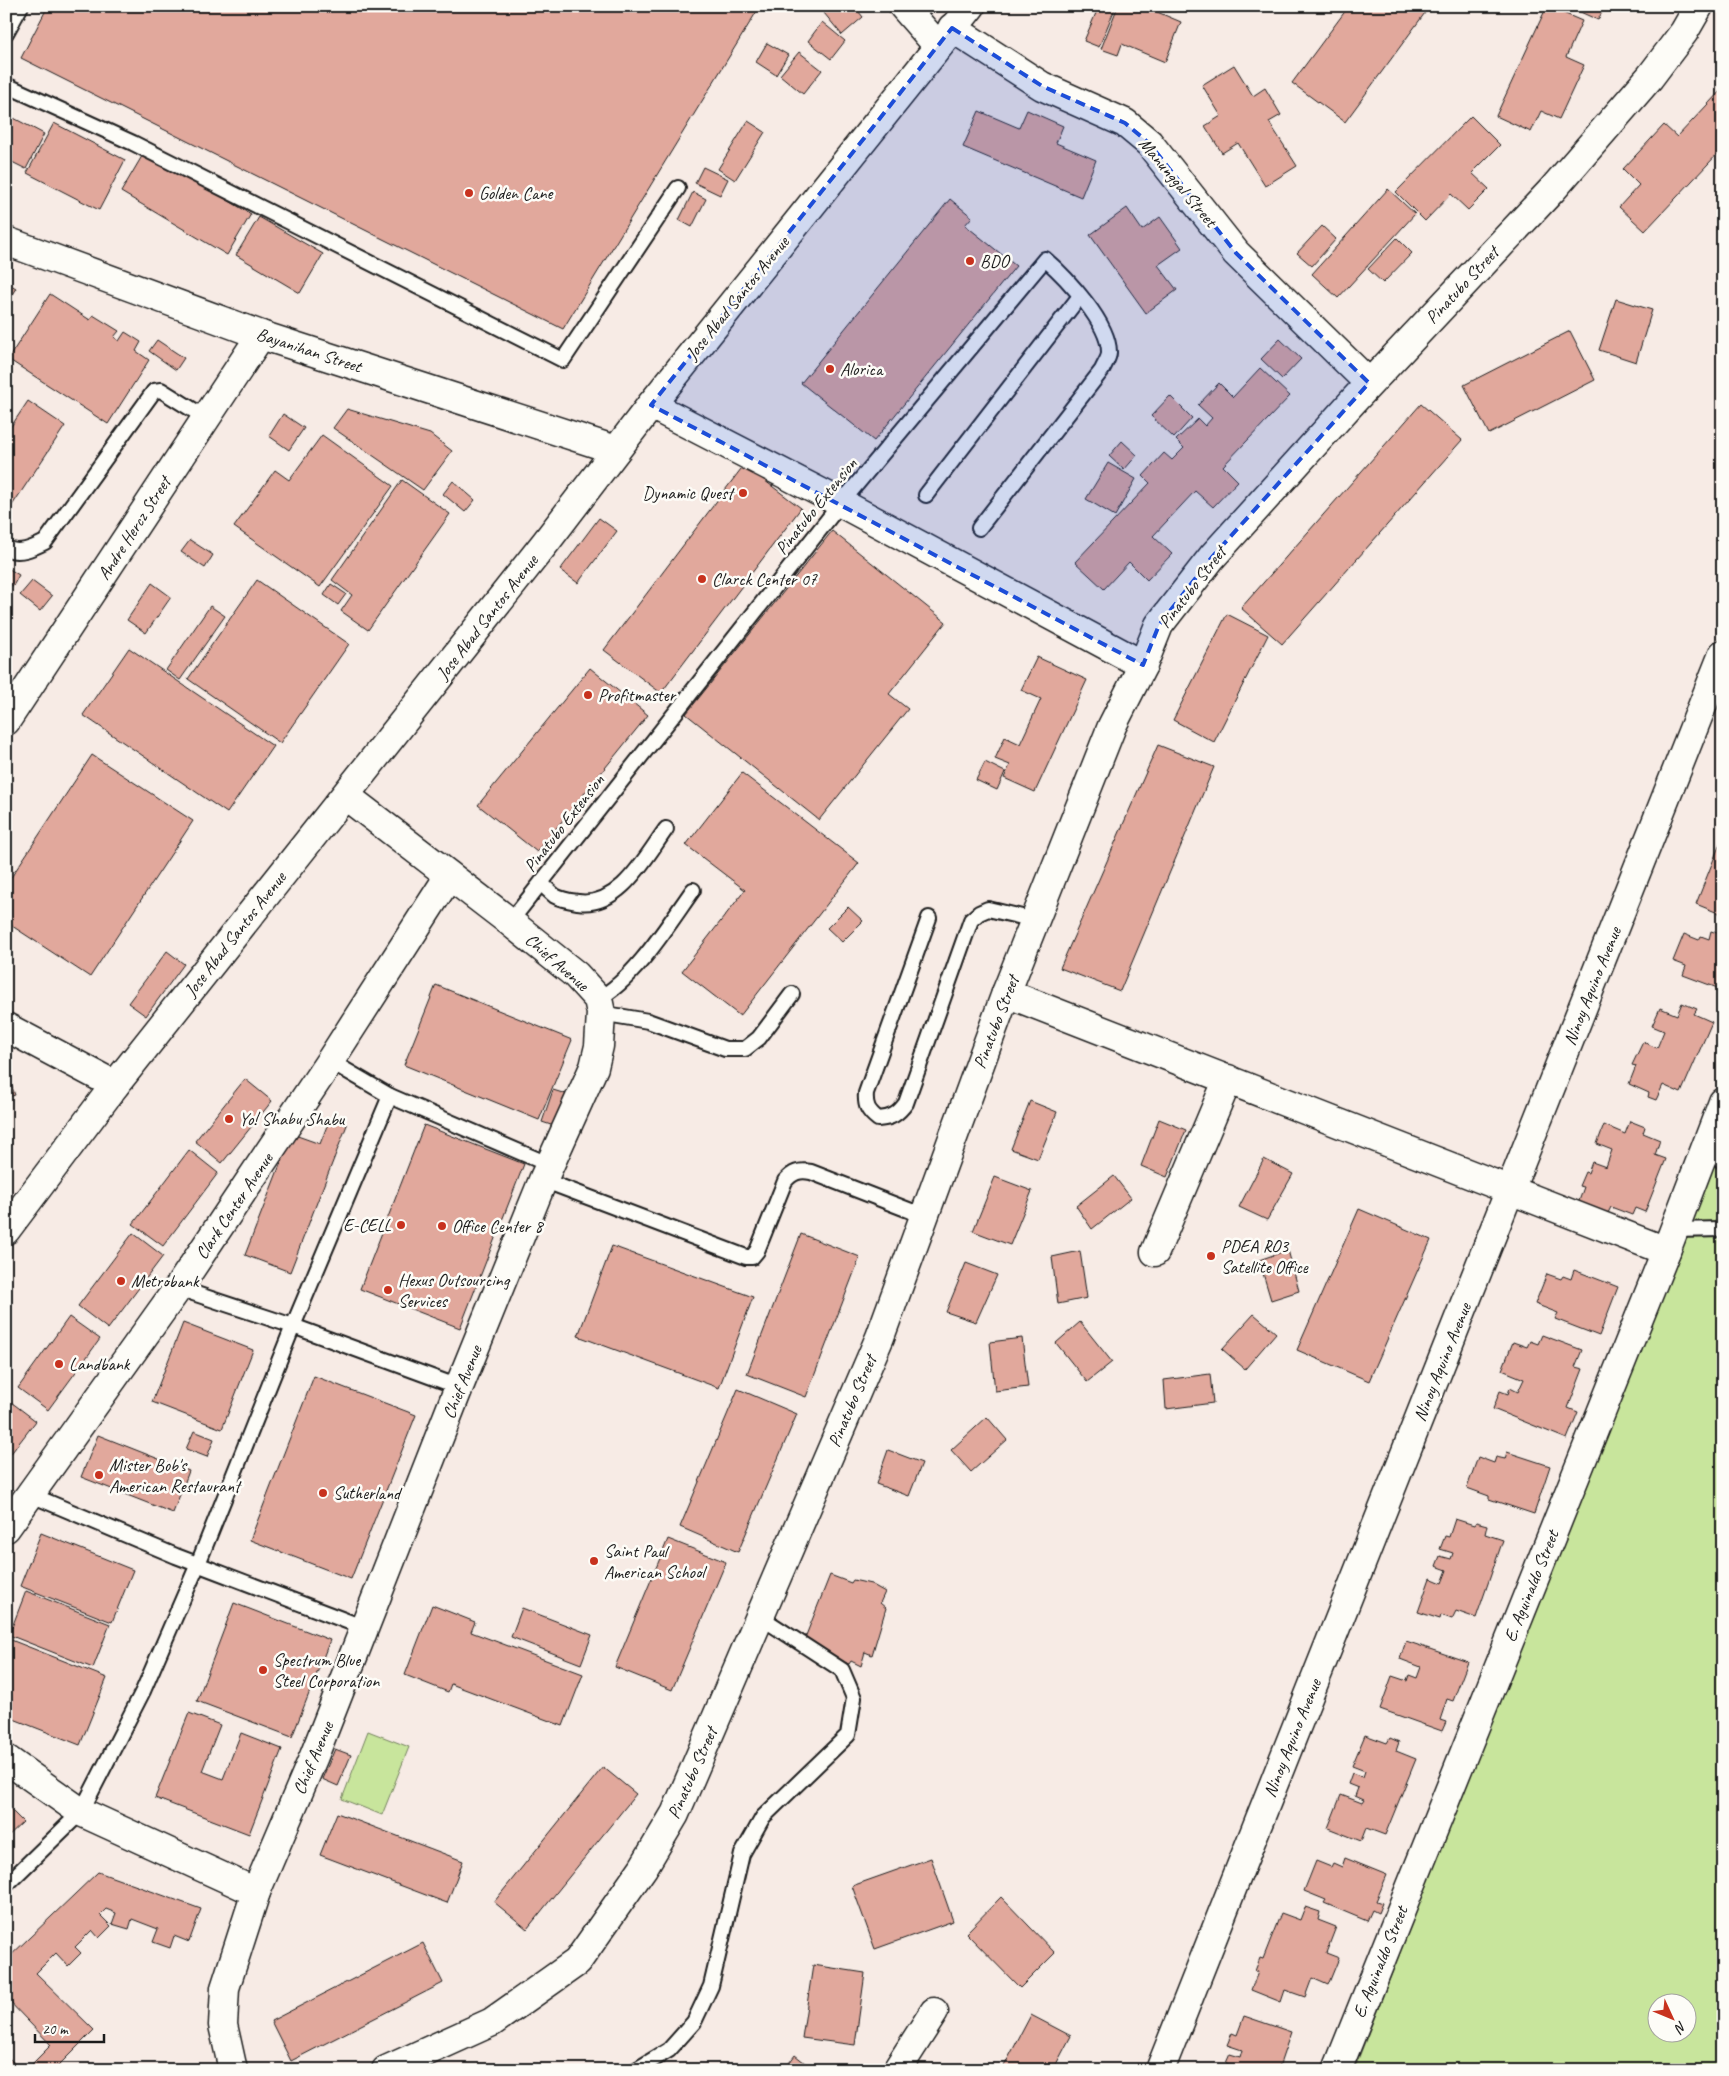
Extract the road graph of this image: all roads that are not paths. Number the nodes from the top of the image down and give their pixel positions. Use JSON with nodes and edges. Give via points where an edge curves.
{"nodes":[{"id":1,"x":20,"y":6,"type":"edge"},
{"id":2,"x":902,"y":6,"type":"edge"},
{"id":3,"x":971,"y":6,"type":"edge"},
{"id":4,"x":1699,"y":6,"type":"edge"},
{"id":5,"x":6,"y":33,"type":"edge"},
{"id":6,"x":945,"y":37,"type":"junction"},
{"id":7,"x":6,"y":85,"type":"edge"},
{"id":8,"x":678,"y":188,"type":"dead end"},
{"id":9,"x":6,"y":241,"type":"edge"},
{"id":10,"x":1080,"y":296,"type":"junction"},
{"id":11,"x":261,"y":335,"type":"junction"},
{"id":12,"x":1369,"y":384,"type":"junction"},
{"id":13,"x":651,"y":405,"type":"junction"},
{"id":14,"x":206,"y":418,"type":"junction"},
{"id":15,"x":616,"y":450,"type":"junction"},
{"id":16,"x":926,"y":495,"type":"dead end"},
{"id":17,"x":841,"y":503,"type":"junction"},
{"id":18,"x":979,"y":528,"type":"dead end"},
{"id":19,"x":6,"y":548,"type":"edge"},
{"id":20,"x":1723,"y":654,"type":"edge"},
{"id":21,"x":1143,"y":665,"type":"junction"},
{"id":22,"x":6,"y":721,"type":"edge"},
{"id":23,"x":346,"y":796,"type":"junction"},
{"id":24,"x":666,"y":830,"type":"dead end"},
{"id":25,"x":449,"y":876,"type":"junction"},
{"id":26,"x":540,"y":883,"type":"junction"},
{"id":27,"x":693,"y":890,"type":"dead end"},
{"id":28,"x":929,"y":918,"type":"dead end"},
{"id":29,"x":1035,"y":920,"type":"junction"},
{"id":30,"x":510,"y":922,"type":"junction"},
{"id":31,"x":1006,"y":993,"type":"junction"},
{"id":32,"x":792,"y":994,"type":"dead end"},
{"id":33,"x":599,"y":1006,"type":"junction"},
{"id":34,"x":6,"y":1027,"type":"edge"},
{"id":35,"x":330,"y":1061,"type":"junction"},
{"id":36,"x":1228,"y":1079,"type":"junction"},
{"id":37,"x":115,"y":1085,"type":"junction"},
{"id":38,"x":390,"y":1096,"type":"junction"},
{"id":39,"x":1723,"y":1102,"type":"edge"},
{"id":40,"x":1715,"y":1153,"type":"edge"},
{"id":41,"x":546,"y":1172,"type":"junction"},
{"id":42,"x":1511,"y":1190,"type":"junction"},
{"id":43,"x":924,"y":1216,"type":"junction"},
{"id":44,"x":1723,"y":1228,"type":"edge"},
{"id":45,"x":6,"y":1230,"type":"edge"},
{"id":46,"x":1670,"y":1240,"type":"junction"},
{"id":47,"x":1154,"y":1252,"type":"dead end"},
{"id":48,"x":178,"y":1288,"type":"junction"},
{"id":49,"x":293,"y":1326,"type":"junction"},
{"id":50,"x":459,"y":1387,"type":"junction"},
{"id":51,"x":30,"y":1494,"type":"junction"},
{"id":52,"x":6,"y":1528,"type":"edge"},
{"id":53,"x":198,"y":1564,"type":"junction"},
{"id":54,"x":759,"y":1616,"type":"junction"},
{"id":55,"x":365,"y":1628,"type":"junction"},
{"id":56,"x":6,"y":1759,"type":"edge"},
{"id":57,"x":81,"y":1812,"type":"junction"},
{"id":58,"x":6,"y":1885,"type":"edge"},
{"id":59,"x":256,"y":1892,"type":"junction"},
{"id":60,"x":934,"y":2012,"type":"dead end"},
{"id":61,"x":233,"y":2070,"type":"edge"},
{"id":62,"x":386,"y":2070,"type":"edge"},
{"id":63,"x":636,"y":2070,"type":"edge"},
{"id":64,"x":897,"y":2070,"type":"edge"},
{"id":65,"x":1160,"y":2070,"type":"edge"},
{"id":66,"x":1337,"y":2070,"type":"edge"}],
"edges":[{"from":1,"to":5,"type":"lane"},
{"from":2,"to":6,"type":"street","name":"Manunggal Street"},
{"from":3,"to":6,"type":"street","name":"Jose Abad Santos Avenue"},
{"from":4,"to":12,"type":"street","name":"Pinatubo Street","via":[[1684,32],[1644,85],[1552,190]]},
{"from":6,"to":12,"type":"street","name":"Manunggal Street","via":[[1125,123],[1170,168],[1236,253]]},
{"from":6,"to":13,"type":"street","name":"Jose Abad Santos Avenue"},
{"from":7,"to":8,"type":"lane","via":[[133,143],[564,360]]},
{"from":9,"to":11,"type":"street","name":"Bayanihan Street"},
{"from":10,"to":16,"type":"lane"},
{"from":10,"to":17,"type":"lane","name":"Pinatubo Extension","via":[[1065,276],[1045,259]]},
{"from":10,"to":18,"type":"lane","via":[[1104,330],[1109,354],[1102,370]]},
{"from":11,"to":14,"type":"street","name":"Andre Hercz Street"},
{"from":11,"to":15,"type":"street","name":"Bayanihan Street"},
{"from":12,"to":21,"type":"street","name":"Pinatubo Street","via":[[1212,557],[1159,625]]},
{"from":13,"to":15,"type":"street","name":"Jose Abad Santos Avenue"},
{"from":13,"to":17,"type":"street"},
{"from":14,"to":19,"type":"lane","via":[[161,390],[154,391],[45,542],[27,550]]},
{"from":14,"to":22,"type":"street","name":"Andre Hercz Street"},
{"from":15,"to":23,"type":"street","name":"Jose Abad Santos Avenue"},
{"from":17,"to":21,"type":"street"},
{"from":17,"to":26,"type":"lane","name":"Pinatubo Extension"},
{"from":20,"to":42,"type":"street","name":"Ninoy Aquino Avenue"},
{"from":21,"to":29,"type":"street","name":"Pinatubo Street","via":[[1112,726]]},
{"from":23,"to":25,"type":"street","name":"Chief Avenue"},
{"from":23,"to":37,"type":"street","name":"Jose Abad Santos Avenue"},
{"from":24,"to":26,"type":"lane","via":[[628,880],[596,903],[557,896]]},
{"from":25,"to":30,"type":"street","name":"Chief Avenue"},
{"from":25,"to":35,"type":"street","name":"Clark Center Avenue"},
{"from":26,"to":30,"type":"lane","name":"Pinatubo Extension"},
{"from":27,"to":33,"type":"lane","via":[[633,969]]},
{"from":28,"to":29,"type":"lane","via":[[866,1093],[865,1103],[869,1112],[878,1120],[899,1112],[906,1103],[971,920],[988,909]]},
{"from":29,"to":31,"type":"street","name":"Pinatubo Street"},
{"from":30,"to":33,"type":"street","name":"Chief Avenue","via":[[576,975]]},
{"from":31,"to":36,"type":"street"},
{"from":31,"to":43,"type":"street","name":"Pinatubo Street"},
{"from":32,"to":33,"type":"lane","via":[[759,1038],[745,1049],[725,1049]]},
{"from":33,"to":41,"type":"street","name":"Chief Avenue","via":[[599,1046],[594,1067]]},
{"from":34,"to":37,"type":"street"},
{"from":35,"to":38,"type":"lane"},
{"from":35,"to":48,"type":"street","name":"Clark Center Avenue"},
{"from":36,"to":42,"type":"street"},
{"from":36,"to":47,"type":"street"},
{"from":37,"to":45,"type":"street","name":"Jose Abad Santos Avenue"},
{"from":38,"to":41,"type":"lane"},
{"from":38,"to":49,"type":"lane"},
{"from":39,"to":40,"type":"street","name":"E. Aguinaldo Street"},
{"from":40,"to":46,"type":"street","name":"E. Aguinaldo Street"},
{"from":41,"to":43,"type":"lane","via":[[746,1257],[757,1252],[785,1182],[801,1170]]},
{"from":41,"to":50,"type":"street","name":"Chief Avenue"},
{"from":42,"to":46,"type":"street"},
{"from":42,"to":65,"type":"street","name":"Ninoy Aquino Avenue"},
{"from":43,"to":54,"type":"street","name":"Pinatubo Street","via":[[880,1337]]},
{"from":44,"to":46,"type":"lane"},
{"from":46,"to":66,"type":"street","name":"E. Aguinaldo Street"},
{"from":48,"to":49,"type":"lane"},
{"from":48,"to":51,"type":"street","name":"Clark Center Avenue"},
{"from":49,"to":50,"type":"lane"},
{"from":49,"to":53,"type":"lane"},
{"from":50,"to":55,"type":"street","name":"Chief Avenue"},
{"from":51,"to":52,"type":"street","name":"Clark Center Avenue"},
{"from":51,"to":53,"type":"lane"},
{"from":53,"to":55,"type":"lane"},
{"from":53,"to":57,"type":"lane","via":[[143,1691]]},
{"from":54,"to":62,"type":"street","name":"Pinatubo Street","via":[[675,1814],[643,1868],[577,1962],[492,2022]]},
{"from":54,"to":63,"type":"lane","via":[[842,1670],[854,1698],[848,1735],[763,1817],[742,1854],[711,1986],[694,2022],[669,2050]]},
{"from":55,"to":59,"type":"street","name":"Chief Avenue"},
{"from":56,"to":57,"type":"street"},
{"from":57,"to":58,"type":"lane"},
{"from":57,"to":59,"type":"street"},
{"from":59,"to":61,"type":"street","name":"Chief Avenue","via":[[225,1988],[223,2025]]},
{"from":60,"to":64,"type":"street"}]}
